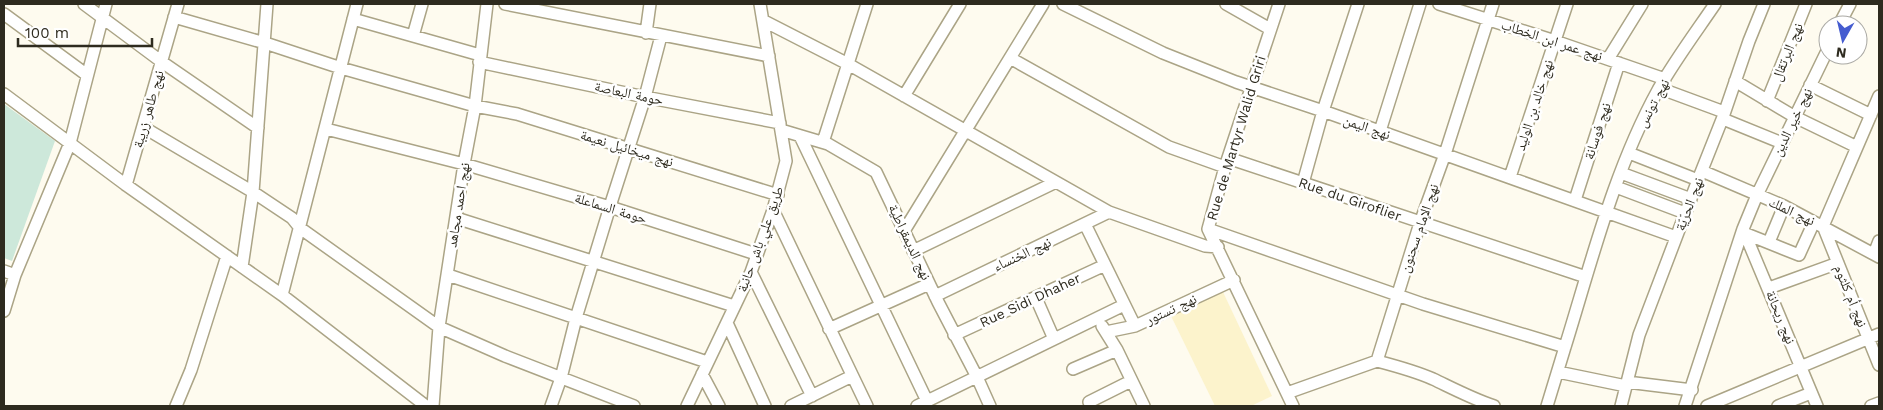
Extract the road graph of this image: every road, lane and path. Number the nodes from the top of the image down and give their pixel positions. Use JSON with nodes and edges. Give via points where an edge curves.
{"nodes":[{"id":1,"x":84,"y":4,"type":"edge"},
{"id":2,"x":106,"y":4,"type":"edge"},
{"id":3,"x":178,"y":4,"type":"edge"},
{"id":4,"x":267,"y":4,"type":"edge"},
{"id":5,"x":357,"y":4,"type":"edge"},
{"id":6,"x":422,"y":4,"type":"edge"},
{"id":7,"x":487,"y":4,"type":"edge"},
{"id":8,"x":505,"y":4,"type":"edge"},
{"id":9,"x":650,"y":4,"type":"edge"},
{"id":10,"x":760,"y":4,"type":"edge"},
{"id":11,"x":867,"y":4,"type":"edge"},
{"id":12,"x":960,"y":4,"type":"edge"},
{"id":13,"x":1043,"y":4,"type":"edge"},
{"id":14,"x":1063,"y":4,"type":"edge"},
{"id":15,"x":1226,"y":4,"type":"edge"},
{"id":16,"x":1279,"y":4,"type":"edge"},
{"id":17,"x":1358,"y":4,"type":"edge"},
{"id":18,"x":1420,"y":4,"type":"edge"},
{"id":19,"x":1439,"y":4,"type":"edge"},
{"id":20,"x":1493,"y":4,"type":"edge"},
{"id":21,"x":1567,"y":4,"type":"edge"},
{"id":22,"x":1642,"y":4,"type":"edge"},
{"id":23,"x":1715,"y":4,"type":"edge"},
{"id":24,"x":1764,"y":4,"type":"edge"},
{"id":25,"x":1806,"y":4,"type":"edge"},
{"id":26,"x":4,"y":14,"type":"edge"},
{"id":27,"x":103,"y":16,"type":"junction"},
{"id":28,"x":174,"y":17,"type":"junction"},
{"id":29,"x":353,"y":19,"type":"junction"},
{"id":30,"x":1488,"y":20,"type":"junction"},
{"id":31,"x":764,"y":21,"type":"junction"},
{"id":32,"x":1270,"y":29,"type":"junction"},
{"id":33,"x":646,"y":33,"type":"junction"},
{"id":34,"x":413,"y":36,"type":"junction"},
{"id":35,"x":661,"y":36,"type":"junction"},
{"id":36,"x":1555,"y":41,"type":"junction"},
{"id":37,"x":265,"y":43,"type":"junction"},
{"id":38,"x":769,"y":56,"type":"junction"},
{"id":39,"x":1010,"y":58,"type":"junction"},
{"id":40,"x":480,"y":59,"type":"junction"},
{"id":41,"x":1614,"y":61,"type":"junction"},
{"id":42,"x":162,"y":62,"type":"junction"},
{"id":43,"x":848,"y":64,"type":"junction"},
{"id":44,"x":1820,"y":65,"type":"edge"},
{"id":45,"x":341,"y":68,"type":"junction"},
{"id":46,"x":87,"y":75,"type":"junction"},
{"id":47,"x":1734,"y":81,"type":"junction"},
{"id":48,"x":1662,"y":84,"type":"junction"},
{"id":49,"x":1810,"y":85,"type":"junction"},
{"id":50,"x":1251,"y":87,"type":"junction"},
{"id":51,"x":4,"y":94,"type":"edge"},
{"id":52,"x":904,"y":96,"type":"junction"},
{"id":53,"x":1879,"y":96,"type":"edge"},
{"id":54,"x":645,"y":97,"type":"junction"},
{"id":55,"x":1768,"y":101,"type":"junction"},
{"id":56,"x":475,"y":106,"type":"junction"},
{"id":57,"x":1323,"y":112,"type":"junction"},
{"id":58,"x":1871,"y":115,"type":"junction"},
{"id":59,"x":1724,"y":116,"type":"junction"},
{"id":60,"x":1795,"y":117,"type":"junction"},
{"id":61,"x":781,"y":126,"type":"junction"},
{"id":62,"x":143,"y":128,"type":"junction"},
{"id":63,"x":258,"y":128,"type":"junction"},
{"id":64,"x":326,"y":129,"type":"junction"},
{"id":65,"x":964,"y":131,"type":"junction"},
{"id":66,"x":1380,"y":132,"type":"junction"},
{"id":67,"x":800,"y":136,"type":"junction"},
{"id":68,"x":823,"y":142,"type":"junction"},
{"id":69,"x":70,"y":143,"type":"junction"},
{"id":70,"x":1782,"y":143,"type":"junction"},
{"id":71,"x":628,"y":148,"type":"junction"},
{"id":72,"x":1857,"y":148,"type":"junction"},
{"id":73,"x":1629,"y":153,"type":"junction"},
{"id":74,"x":1444,"y":154,"type":"junction"},
{"id":75,"x":1226,"y":163,"type":"junction"},
{"id":76,"x":464,"y":164,"type":"junction"},
{"id":77,"x":1621,"y":173,"type":"junction"},
{"id":78,"x":1700,"y":175,"type":"junction"},
{"id":79,"x":1510,"y":177,"type":"junction"},
{"id":80,"x":1056,"y":182,"type":"junction"},
{"id":81,"x":1303,"y":183,"type":"junction"},
{"id":82,"x":126,"y":184,"type":"junction"},
{"id":83,"x":1616,"y":187,"type":"junction"},
{"id":84,"x":253,"y":192,"type":"junction"},
{"id":85,"x":778,"y":194,"type":"junction"},
{"id":86,"x":1757,"y":195,"type":"junction"},
{"id":87,"x":1691,"y":198,"type":"junction"},
{"id":88,"x":1575,"y":200,"type":"junction"},
{"id":89,"x":1784,"y":206,"type":"junction"},
{"id":90,"x":610,"y":207,"type":"junction"},
{"id":91,"x":773,"y":210,"type":"junction"},
{"id":92,"x":1607,"y":211,"type":"junction"},
{"id":93,"x":1109,"y":212,"type":"junction"},
{"id":94,"x":1685,"y":213,"type":"junction"},
{"id":95,"x":456,"y":218,"type":"junction"},
{"id":96,"x":1420,"y":223,"type":"junction"},
{"id":97,"x":1086,"y":224,"type":"junction"},
{"id":98,"x":1819,"y":224,"type":"junction"},
{"id":99,"x":300,"y":228,"type":"junction"},
{"id":100,"x":1208,"y":229,"type":"junction"},
{"id":101,"x":904,"y":231,"type":"junction"},
{"id":102,"x":1744,"y":231,"type":"junction"},
{"id":103,"x":1676,"y":237,"type":"junction"},
{"id":104,"x":1879,"y":241,"type":"edge"},
{"id":105,"x":1769,"y":242,"type":"junction"},
{"id":106,"x":1218,"y":247,"type":"junction"},
{"id":107,"x":913,"y":251,"type":"junction"},
{"id":108,"x":756,"y":254,"type":"junction"},
{"id":109,"x":1877,"y":255,"type":"edge"},
{"id":110,"x":227,"y":256,"type":"junction"},
{"id":111,"x":594,"y":262,"type":"junction"},
{"id":112,"x":1838,"y":262,"type":"junction"},
{"id":113,"x":1105,"y":266,"type":"junction"},
{"id":114,"x":242,"y":267,"type":"junction"},
{"id":115,"x":4,"y":271,"type":"edge"},
{"id":116,"x":751,"y":272,"type":"junction"},
{"id":117,"x":15,"y":275,"type":"junction"},
{"id":118,"x":448,"y":275,"type":"junction"},
{"id":119,"x":1586,"y":277,"type":"junction"},
{"id":120,"x":1234,"y":280,"type":"junction"},
{"id":121,"x":929,"y":284,"type":"junction"},
{"id":122,"x":1769,"y":288,"type":"junction"},
{"id":123,"x":1397,"y":294,"type":"junction"},
{"id":124,"x":282,"y":295,"type":"junction"},
{"id":125,"x":934,"y":296,"type":"junction"},
{"id":126,"x":1036,"y":298,"type":"junction"},
{"id":127,"x":1124,"y":305,"type":"junction"},
{"id":128,"x":734,"y":306,"type":"junction"},
{"id":129,"x":881,"y":306,"type":"junction"},
{"id":130,"x":4,"y":311,"type":"edge"},
{"id":131,"x":576,"y":318,"type":"junction"},
{"id":132,"x":1097,"y":318,"type":"junction"},
{"id":133,"x":727,"y":323,"type":"junction"},
{"id":134,"x":1136,"y":326,"type":"junction"},
{"id":135,"x":439,"y":327,"type":"junction"},
{"id":136,"x":829,"y":329,"type":"junction"},
{"id":137,"x":1106,"y":332,"type":"junction"},
{"id":138,"x":1879,"y":334,"type":"edge"},
{"id":139,"x":954,"y":335,"type":"junction"},
{"id":140,"x":1054,"y":339,"type":"junction"},
{"id":141,"x":1868,"y":339,"type":"junction"},
{"id":142,"x":1565,"y":347,"type":"junction"},
{"id":143,"x":1117,"y":350,"type":"junction"},
{"id":144,"x":1377,"y":361,"type":"junction"},
{"id":145,"x":707,"y":362,"type":"junction"},
{"id":146,"x":1879,"y":365,"type":"edge"},
{"id":147,"x":1801,"y":367,"type":"junction"},
{"id":148,"x":1073,"y":369,"type":"dead end"},
{"id":149,"x":1558,"y":372,"type":"junction"},
{"id":150,"x":702,"y":374,"type":"junction"},
{"id":151,"x":852,"y":376,"type":"junction"},
{"id":152,"x":977,"y":377,"type":"junction"},
{"id":153,"x":561,"y":378,"type":"junction"},
{"id":154,"x":1131,"y":381,"type":"junction"},
{"id":155,"x":1626,"y":384,"type":"junction"},
{"id":156,"x":1692,"y":390,"type":"junction"},
{"id":157,"x":1812,"y":393,"type":"junction"},
{"id":158,"x":812,"y":396,"type":"junction"},
{"id":159,"x":1089,"y":402,"type":"dead end"},
{"id":160,"x":1288,"y":402,"type":"edge"},
{"id":161,"x":1879,"y":402,"type":"edge"},
{"id":162,"x":922,"y":404,"type":"edge"},
{"id":163,"x":176,"y":406,"type":"edge"},
{"id":164,"x":426,"y":406,"type":"edge"},
{"id":165,"x":433,"y":406,"type":"edge"},
{"id":166,"x":551,"y":406,"type":"edge"},
{"id":167,"x":634,"y":406,"type":"edge"},
{"id":168,"x":687,"y":406,"type":"edge"},
{"id":169,"x":720,"y":406,"type":"edge"},
{"id":170,"x":765,"y":406,"type":"edge"},
{"id":171,"x":791,"y":406,"type":"edge"},
{"id":172,"x":867,"y":406,"type":"edge"},
{"id":173,"x":990,"y":406,"type":"edge"},
{"id":174,"x":1144,"y":406,"type":"edge"},
{"id":175,"x":1494,"y":406,"type":"edge"},
{"id":176,"x":1547,"y":406,"type":"edge"},
{"id":177,"x":1621,"y":406,"type":"edge"},
{"id":178,"x":1685,"y":406,"type":"edge"},
{"id":179,"x":1708,"y":406,"type":"edge"},
{"id":180,"x":1778,"y":406,"type":"edge"},
{"id":181,"x":1817,"y":406,"type":"edge"},
{"id":182,"x":1871,"y":406,"type":"edge"}],
"edges":[{"from":1,"to":27,"type":"street"},
{"from":2,"to":27,"type":"street"},
{"from":3,"to":28,"type":"street","name":"نهج طاهر زريبة"},
{"from":4,"to":37,"type":"street"},
{"from":5,"to":29,"type":"street"},
{"from":6,"to":34,"type":"street"},
{"from":7,"to":40,"type":"street","name":"نهج احمد مجاهد"},
{"from":8,"to":33,"type":"street"},
{"from":9,"to":33,"type":"street"},
{"from":10,"to":31,"type":"street","name":"طريق علي باش حانبة"},
{"from":11,"to":43,"type":"street"},
{"from":12,"to":52,"type":"street"},
{"from":13,"to":39,"type":"street"},
{"from":14,"to":50,"type":"street","name":"نهج اليمن","via":[[1163,53]]},
{"from":15,"to":32,"type":"street"},
{"from":16,"to":32,"type":"street","name":"Rue de Martyr Walid Griri"},
{"from":17,"to":57,"type":"street"},
{"from":18,"to":66,"type":"street"},
{"from":19,"to":30,"type":"street","name":"نهج عمر ابن الخطاب"},
{"from":20,"to":30,"type":"street","name":"نهج الإمام سحنون"},
{"from":21,"to":36,"type":"street","name":"نهج خالد بن الوليد"},
{"from":22,"to":41,"type":"street","name":"نهج فوسانة"},
{"from":23,"to":48,"type":"street","name":"نهج تونس"},
{"from":24,"to":47,"type":"street","name":"نهج الحرّيّة"},
{"from":25,"to":55,"type":"street","name":"نهج البرتقال"},
{"from":26,"to":46,"type":"street"},
{"from":27,"to":42,"type":"street"},
{"from":27,"to":46,"type":"street"},
{"from":28,"to":37,"type":"street","name":"نهج ميخائيل نعيمة"},
{"from":28,"to":42,"type":"street","name":"نهج طاهر زريبة"},
{"from":29,"to":34,"type":"street","name":"حومة البعاصة"},
{"from":29,"to":45,"type":"street"},
{"from":30,"to":36,"type":"street","name":"نهج عمر ابن الخطاب"},
{"from":30,"to":74,"type":"street","name":"نهج الإمام سحنون"},
{"from":31,"to":38,"type":"street","name":"طريق علي باش حانبة"},
{"from":31,"to":43,"type":"street"},
{"from":32,"to":50,"type":"street","name":"Rue de Martyr Walid Griri"},
{"from":33,"to":35,"type":"street"},
{"from":34,"to":40,"type":"street","name":"حومة البعاصة"},
{"from":35,"to":38,"type":"street"},
{"from":35,"to":54,"type":"street"},
{"from":36,"to":41,"type":"street","name":"نهج عمر ابن الخطاب"},
{"from":36,"to":79,"type":"street","name":"نهج خالد بن الوليد"},
{"from":37,"to":45,"type":"street","name":"نهج ميخائيل نعيمة"},
{"from":37,"to":63,"type":"street"},
{"from":38,"to":61,"type":"street","name":"طريق علي باش حانبة"},
{"from":39,"to":65,"type":"street"},
{"from":39,"to":75,"type":"street","name":"Rue du Giroflier","via":[[1153,139],[1185,154]]},
{"from":40,"to":54,"type":"street","name":"حومة البعاصة"},
{"from":40,"to":56,"type":"street","name":"نهج احمد مجاهد"},
{"from":41,"to":48,"type":"street","name":"نهج عمر ابن الخطاب"},
{"from":41,"to":88,"type":"street","name":"نهج فوسانة"},
{"from":42,"to":62,"type":"street","name":"نهج طاهر زريبة"},
{"from":42,"to":63,"type":"street"},
{"from":43,"to":52,"type":"street"},
{"from":43,"to":68,"type":"street"},
{"from":44,"to":49,"type":"street","name":"نهج خير الدين"},
{"from":45,"to":56,"type":"street","name":"نهج ميخائيل نعيمة"},
{"from":45,"to":64,"type":"street"},
{"from":46,"to":69,"type":"street"},
{"from":47,"to":55,"type":"street"},
{"from":47,"to":59,"type":"street","name":"نهج الحرّيّة"},
{"from":48,"to":59,"type":"street","name":"نهج عمر ابن الخطاب"},
{"from":48,"to":73,"type":"street","name":"نهج تونس"},
{"from":49,"to":58,"type":"street"},
{"from":49,"to":60,"type":"street","name":"نهج خير الدين"},
{"from":50,"to":57,"type":"street","name":"نهج اليمن"},
{"from":50,"to":75,"type":"street","name":"Rue de Martyr Walid Griri"},
{"from":51,"to":69,"type":"street"},
{"from":52,"to":65,"type":"street"},
{"from":53,"to":58,"type":"street"},
{"from":54,"to":61,"type":"street","name":"حومة البعاصة"},
{"from":54,"to":71,"type":"street"},
{"from":55,"to":60,"type":"street"},
{"from":56,"to":71,"type":"street","name":"نهج ميخائيل نعيمة","via":[[517,114]]},
{"from":56,"to":76,"type":"street","name":"نهج احمد مجاهد"},
{"from":57,"to":66,"type":"street","name":"نهج اليمن"},
{"from":57,"to":81,"type":"street"},
{"from":58,"to":72,"type":"street"},
{"from":59,"to":70,"type":"street"},
{"from":59,"to":78,"type":"street","name":"نهج الحرّيّة"},
{"from":60,"to":70,"type":"street","name":"نهج خير الدين"},
{"from":60,"to":72,"type":"street"},
{"from":61,"to":67,"type":"street","name":"نهج الديمقراطية"},
{"from":61,"to":85,"type":"street","name":"طريق علي باش حانبة","via":[[786,161]]},
{"from":62,"to":82,"type":"street","name":"نهج طاهر زريبة"},
{"from":62,"to":84,"type":"street"},
{"from":63,"to":84,"type":"street"},
{"from":64,"to":76,"type":"street","name":"حومة السماعلة"},
{"from":64,"to":99,"type":"street"},
{"from":65,"to":80,"type":"street"},
{"from":65,"to":101,"type":"street"},
{"from":66,"to":74,"type":"street","name":"نهج اليمن"},
{"from":67,"to":68,"type":"street","name":"نهج الديمقراطية"},
{"from":67,"to":129,"type":"street"},
{"from":68,"to":101,"type":"street","name":"نهج الديمقراطية","via":[[876,172]]},
{"from":69,"to":82,"type":"street"},
{"from":69,"to":117,"type":"street"},
{"from":70,"to":86,"type":"street","name":"نهج خير الدين"},
{"from":71,"to":85,"type":"street","name":"نهج ميخائيل نعيمة"},
{"from":71,"to":90,"type":"street"},
{"from":72,"to":98,"type":"street"},
{"from":73,"to":77,"type":"street","name":"نهج تونس"},
{"from":73,"to":78,"type":"street","name":"نهج الملك"},
{"from":74,"to":79,"type":"street","name":"نهج اليمن"},
{"from":74,"to":96,"type":"street","name":"نهج الإمام سحنون"},
{"from":75,"to":81,"type":"street","name":"Rue du Giroflier"},
{"from":75,"to":100,"type":"street","name":"Rue de Martyr Walid Griri"},
{"from":76,"to":90,"type":"street","name":"حومة السماعلة"},
{"from":76,"to":95,"type":"street","name":"نهج احمد مجاهد"},
{"from":77,"to":83,"type":"street","name":"نهج تونس"},
{"from":77,"to":87,"type":"street"},
{"from":78,"to":86,"type":"street","name":"نهج الملك"},
{"from":78,"to":87,"type":"street","name":"نهج الحرّيّة"},
{"from":79,"to":88,"type":"street","name":"نهج اليمن"},
{"from":80,"to":93,"type":"street"},
{"from":80,"to":107,"type":"street"},
{"from":81,"to":96,"type":"street","name":"Rue du Giroflier"},
{"from":82,"to":110,"type":"street"},
{"from":83,"to":92,"type":"street","name":"نهج تونس"},
{"from":83,"to":94,"type":"street"},
{"from":84,"to":99,"type":"street","via":[[292,218]]},
{"from":84,"to":114,"type":"street"},
{"from":85,"to":91,"type":"street","name":"طريق علي باش حانبة"},
{"from":86,"to":89,"type":"street","name":"نهج الملك"},
{"from":86,"to":102,"type":"street","name":"نهج خير الدين"},
{"from":87,"to":94,"type":"street","name":"نهج الحرّيّة"},
{"from":88,"to":92,"type":"street","name":"نهج اليمن"},
{"from":89,"to":98,"type":"street","name":"نهج الملك"},
{"from":89,"to":105,"type":"street"},
{"from":90,"to":108,"type":"street","name":"حومة السماعلة"},
{"from":90,"to":111,"type":"street"},
{"from":91,"to":108,"type":"street","name":"طريق علي باش حانبة"},
{"from":91,"to":136,"type":"street"},
{"from":92,"to":103,"type":"street","name":"نهج اليمن"},
{"from":92,"to":119,"type":"street","name":"نهج تونس"},
{"from":93,"to":97,"type":"street","name":"نهج الخنساء"},
{"from":93,"to":106,"type":"street","via":[[1205,246]]},
{"from":94,"to":103,"type":"street","name":"نهج الحرّيّة"},
{"from":95,"to":111,"type":"street"},
{"from":95,"to":118,"type":"street","name":"نهج احمد مجاهد"},
{"from":96,"to":119,"type":"street","name":"Rue du Giroflier"},
{"from":96,"to":123,"type":"street","name":"نهج الإمام سحنون"},
{"from":97,"to":113,"type":"street"},
{"from":97,"to":125,"type":"street","name":"نهج الخنساء"},
{"from":98,"to":105,"type":"street","via":[[1800,255]]},
{"from":98,"to":109,"type":"street","name":"نهج الملك"},
{"from":98,"to":112,"type":"street","name":"نهج أم كلثوم"},
{"from":99,"to":124,"type":"street"},
{"from":99,"to":135,"type":"street"},
{"from":100,"to":106,"type":"street","name":"Rue de Martyr Walid Griri"},
{"from":100,"to":123,"type":"street"},
{"from":101,"to":107,"type":"street","name":"نهج الديمقراطية"},
{"from":102,"to":105,"type":"street"},
{"from":102,"to":122,"type":"street","name":"نهج ريحانة"},
{"from":102,"to":156,"type":"street","name":"نهج خير الدين"},
{"from":103,"to":155,"type":"street","name":"نهج الحرّيّة","via":[[1639,335]]},
{"from":104,"to":109,"type":"street"},
{"from":106,"to":120,"type":"street","name":"Rue de Martyr Walid Griri"},
{"from":107,"to":121,"type":"street","name":"نهج الديمقراطية"},
{"from":108,"to":116,"type":"street","name":"طريق علي باش حانبة"},
{"from":110,"to":114,"type":"street"},
{"from":110,"to":163,"type":"street","via":[[192,370]]},
{"from":111,"to":128,"type":"street"},
{"from":111,"to":131,"type":"street"},
{"from":112,"to":122,"type":"street"},
{"from":112,"to":141,"type":"street","name":"نهج أم كلثوم"},
{"from":113,"to":126,"type":"street","name":"Rue Sidi Dhaher"},
{"from":113,"to":127,"type":"street"},
{"from":114,"to":124,"type":"street"},
{"from":115,"to":117,"type":"street"},
{"from":116,"to":128,"type":"street","name":"طريق علي باش حانبة"},
{"from":116,"to":158,"type":"street"},
{"from":117,"to":130,"type":"street"},
{"from":118,"to":131,"type":"street"},
{"from":118,"to":135,"type":"street","name":"نهج احمد مجاهد"},
{"from":119,"to":142,"type":"street","name":"نهج تونس"},
{"from":120,"to":134,"type":"street","name":"نهج تستور"},
{"from":120,"to":160,"type":"street","name":"Rue de Martyr Walid Griri"},
{"from":121,"to":125,"type":"street","name":"نهج الديمقراطية"},
{"from":121,"to":129,"type":"street"},
{"from":122,"to":147,"type":"street","name":"نهج ريحانة"},
{"from":123,"to":142,"type":"street"},
{"from":123,"to":144,"type":"street","name":"نهج الإمام سحنون"},
{"from":124,"to":164,"type":"street"},
{"from":125,"to":139,"type":"street","name":"نهج الديمقراطية"},
{"from":126,"to":139,"type":"street","name":"Rue Sidi Dhaher"},
{"from":126,"to":140,"type":"street"},
{"from":127,"to":132,"type":"street"},
{"from":127,"to":134,"type":"street"},
{"from":128,"to":133,"type":"street","name":"طريق علي باش حانبة"},
{"from":129,"to":136,"type":"street"},
{"from":129,"to":162,"type":"street","via":[[904,350]]},
{"from":131,"to":145,"type":"street"},
{"from":131,"to":153,"type":"street"},
{"from":132,"to":137,"type":"street"},
{"from":132,"to":140,"type":"street"},
{"from":133,"to":145,"type":"street","name":"طريق علي باش حانبة"},
{"from":133,"to":170,"type":"street"},
{"from":134,"to":137,"type":"street","name":"نهج تستور"},
{"from":135,"to":153,"type":"street"},
{"from":135,"to":165,"type":"street","name":"نهج احمد مجاهد"},
{"from":136,"to":151,"type":"street"},
{"from":137,"to":143,"type":"street"},
{"from":138,"to":141,"type":"street"},
{"from":139,"to":152,"type":"street","name":"نهج الديمقراطية"},
{"from":140,"to":152,"type":"street"},
{"from":141,"to":146,"type":"street","name":"نهج أم كلثوم"},
{"from":141,"to":147,"type":"street"},
{"from":142,"to":149,"type":"street","name":"نهج تونس"},
{"from":143,"to":148,"type":"street"},
{"from":143,"to":154,"type":"street"},
{"from":144,"to":160,"type":"street"},
{"from":144,"to":175,"type":"street","via":[[1405,368]]},
{"from":145,"to":150,"type":"street","name":"طريق علي باش حانبة"},
{"from":147,"to":157,"type":"street","name":"نهج ريحانة"},
{"from":147,"to":179,"type":"street"},
{"from":149,"to":155,"type":"street"},
{"from":149,"to":176,"type":"street","name":"نهج تونس"},
{"from":150,"to":168,"type":"street","name":"طريق علي باش حانبة"},
{"from":150,"to":169,"type":"street"},
{"from":151,"to":158,"type":"street"},
{"from":151,"to":172,"type":"street"},
{"from":152,"to":162,"type":"street"},
{"from":152,"to":173,"type":"street","name":"نهج الديمقراطية"},
{"from":153,"to":166,"type":"street"},
{"from":153,"to":167,"type":"street"},
{"from":154,"to":159,"type":"street"},
{"from":154,"to":174,"type":"street"},
{"from":155,"to":156,"type":"street"},
{"from":155,"to":177,"type":"street","name":"نهج الحرّيّة"},
{"from":156,"to":178,"type":"street","name":"نهج خير الدين"},
{"from":157,"to":180,"type":"street"},
{"from":157,"to":181,"type":"street","name":"نهج ريحانة"},
{"from":158,"to":171,"type":"street"},
{"from":161,"to":182,"type":"street"}]}
